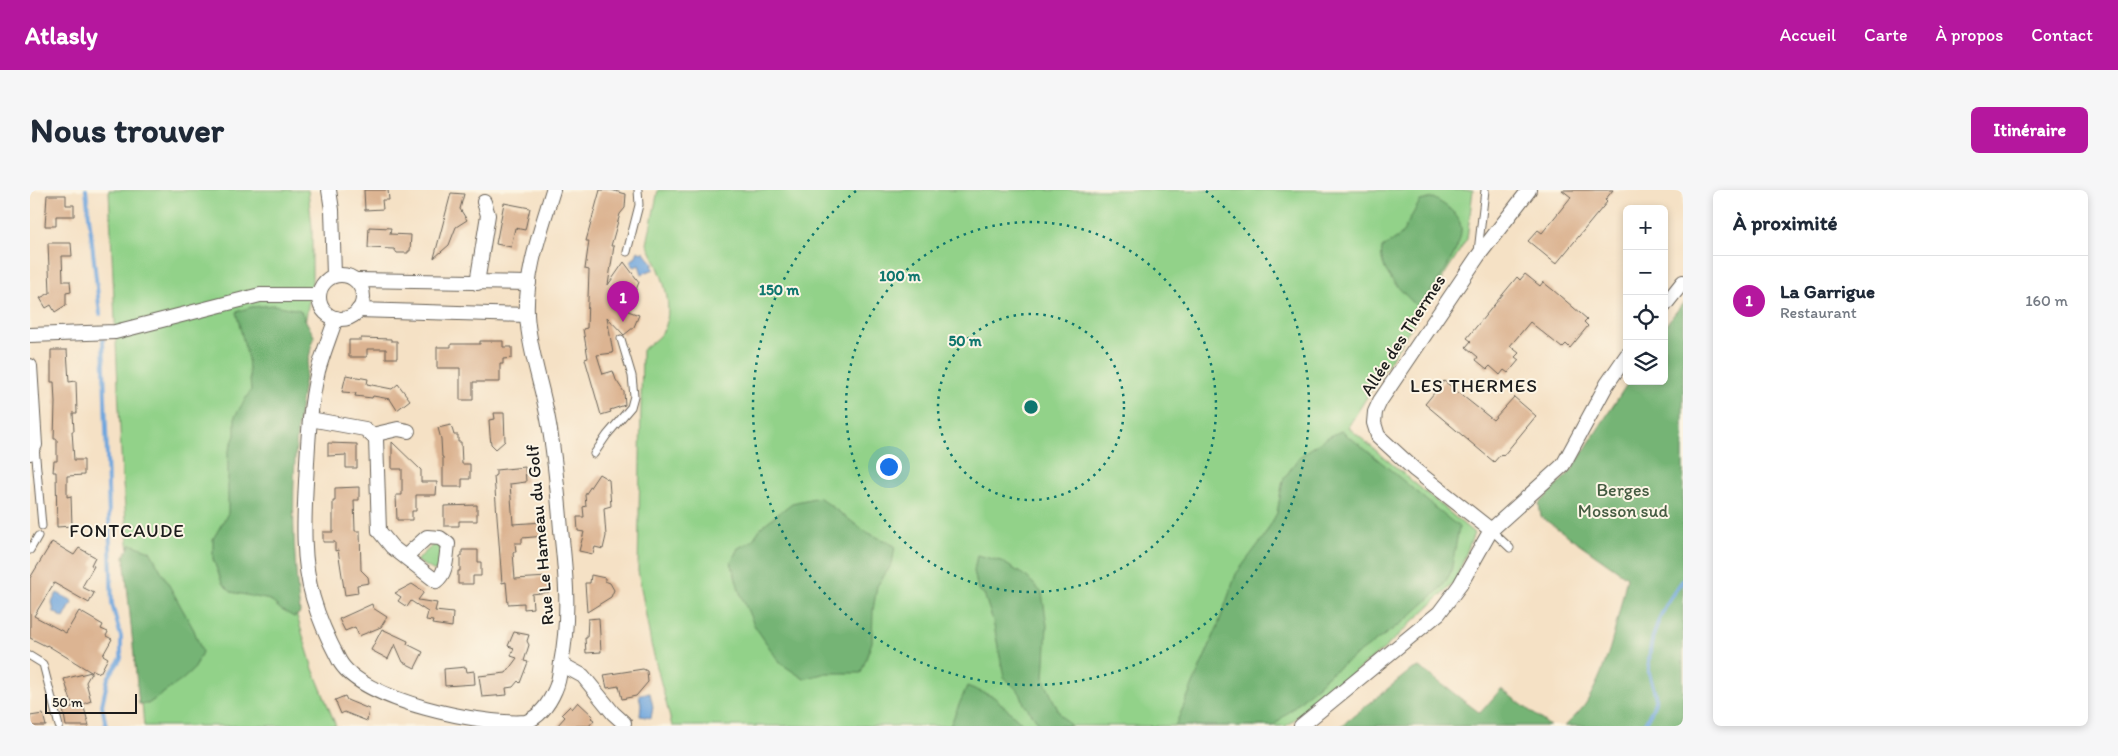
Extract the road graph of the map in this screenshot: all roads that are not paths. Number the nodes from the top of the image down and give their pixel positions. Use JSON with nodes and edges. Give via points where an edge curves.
{"nodes":[{"id":1,"x":329,"y":190,"type":"edge"},
{"id":2,"x":554,"y":190,"type":"edge"},
{"id":3,"x":638,"y":190,"type":"edge"},
{"id":4,"x":1484,"y":190,"type":"edge"},
{"id":5,"x":1529,"y":190,"type":"edge"},
{"id":6,"x":484,"y":202,"type":"dead end"},
{"id":7,"x":627,"y":252,"type":"dead end"},
{"id":8,"x":1478,"y":256,"type":"junction"},
{"id":9,"x":334,"y":275,"type":"junction"},
{"id":10,"x":356,"y":280,"type":"junction"},
{"id":11,"x":477,"y":282,"type":"junction"},
{"id":12,"x":1683,"y":282,"type":"edge"},
{"id":13,"x":529,"y":283,"type":"junction"},
{"id":14,"x":318,"y":296,"type":"junction"},
{"id":15,"x":1668,"y":301,"type":"edge"},
{"id":16,"x":358,"y":310,"type":"junction"},
{"id":17,"x":527,"y":315,"type":"junction"},
{"id":18,"x":336,"y":318,"type":"junction"},
{"id":19,"x":30,"y":335,"type":"edge"},
{"id":20,"x":621,"y":339,"type":"dead end"},
{"id":21,"x":1623,"y":361,"type":"edge"},
{"id":22,"x":30,"y":366,"type":"edge"},
{"id":23,"x":310,"y":419,"type":"junction"},
{"id":24,"x":408,"y":430,"type":"dead end"},
{"id":25,"x":372,"y":435,"type":"junction"},
{"id":26,"x":32,"y":449,"type":"edge"},
{"id":27,"x":594,"y":454,"type":"dead end"},
{"id":28,"x":42,"y":526,"type":"dead end"},
{"id":29,"x":1490,"y":530,"type":"junction"},
{"id":30,"x":38,"y":536,"type":"dead end"},
{"id":31,"x":1510,"y":548,"type":"dead end"},
{"id":32,"x":30,"y":550,"type":"edge"},
{"id":33,"x":405,"y":557,"type":"dead end"},
{"id":34,"x":30,"y":656,"type":"edge"},
{"id":35,"x":561,"y":664,"type":"junction"},
{"id":36,"x":624,"y":723,"type":"dead end"},
{"id":37,"x":522,"y":725,"type":"edge"},
{"id":38,"x":59,"y":726,"type":"edge"},
{"id":39,"x":1301,"y":726,"type":"edge"}],
"edges":[{"from":1,"to":9,"type":"street"},
{"from":2,"to":13,"type":"street","name":"Rue Le Hameau du Golf","via":[[534,252]]},
{"from":3,"to":7,"type":"lane","via":[[639,205]]},
{"from":4,"to":8,"type":"lane"},
{"from":5,"to":8,"type":"street","name":"Allée des Thermes"},
{"from":6,"to":11,"type":"street","via":[[488,215]]},
{"from":8,"to":29,"type":"street","name":"Allée des Thermes","via":[[1380,401],[1374,423],[1378,436]]},
{"from":9,"to":10,"type":"street","via":[[346,275]]},
{"from":9,"to":14,"type":"street","via":[[326,280]]},
{"from":10,"to":11,"type":"street"},
{"from":10,"to":16,"type":"street","via":[[362,289],[363,300]]},
{"from":11,"to":13,"type":"street"},
{"from":12,"to":15,"type":"street"},
{"from":13,"to":17,"type":"street","name":"Rue Le Hameau du Golf"},
{"from":14,"to":18,"type":"street","via":[[326,314]]},
{"from":14,"to":19,"type":"street","via":[[260,296],[115,332]]},
{"from":16,"to":17,"type":"street"},
{"from":16,"to":18,"type":"street","via":[[348,318]]},
{"from":17,"to":35,"type":"street","name":"Rue Le Hameau du Golf","via":[[548,419],[559,505],[568,613]]},
{"from":18,"to":23,"type":"street","name":"Rue Le Hameau du Golf","via":[[319,370]]},
{"from":20,"to":27,"type":"lane","via":[[634,396],[631,408]]},
{"from":21,"to":29,"type":"street","via":[[1563,465]]},
{"from":22,"to":26,"type":"street"},
{"from":23,"to":25,"type":"street","via":[[365,429]]},
{"from":23,"to":37,"type":"street","name":"Rue Le Hameau du Golf","via":[[304,524],[306,558],[313,598],[340,663],[351,676],[390,700],[429,714],[472,723]]},
{"from":24,"to":25,"type":"street"},
{"from":25,"to":33,"type":"street","via":[[376,439],[379,531],[392,548]]},
{"from":26,"to":28,"type":"lane"},
{"from":29,"to":31,"type":"lane"},
{"from":29,"to":39,"type":"street","via":[[1460,585],[1439,613]]},
{"from":30,"to":32,"type":"lane"},
{"from":34,"to":38,"type":"lane","via":[[43,664]]},
{"from":35,"to":36,"type":"street","via":[[583,676]]},
{"from":35,"to":37,"type":"street","name":"Rue Le Hameau du Golf","via":[[557,687],[546,708]]}]}
